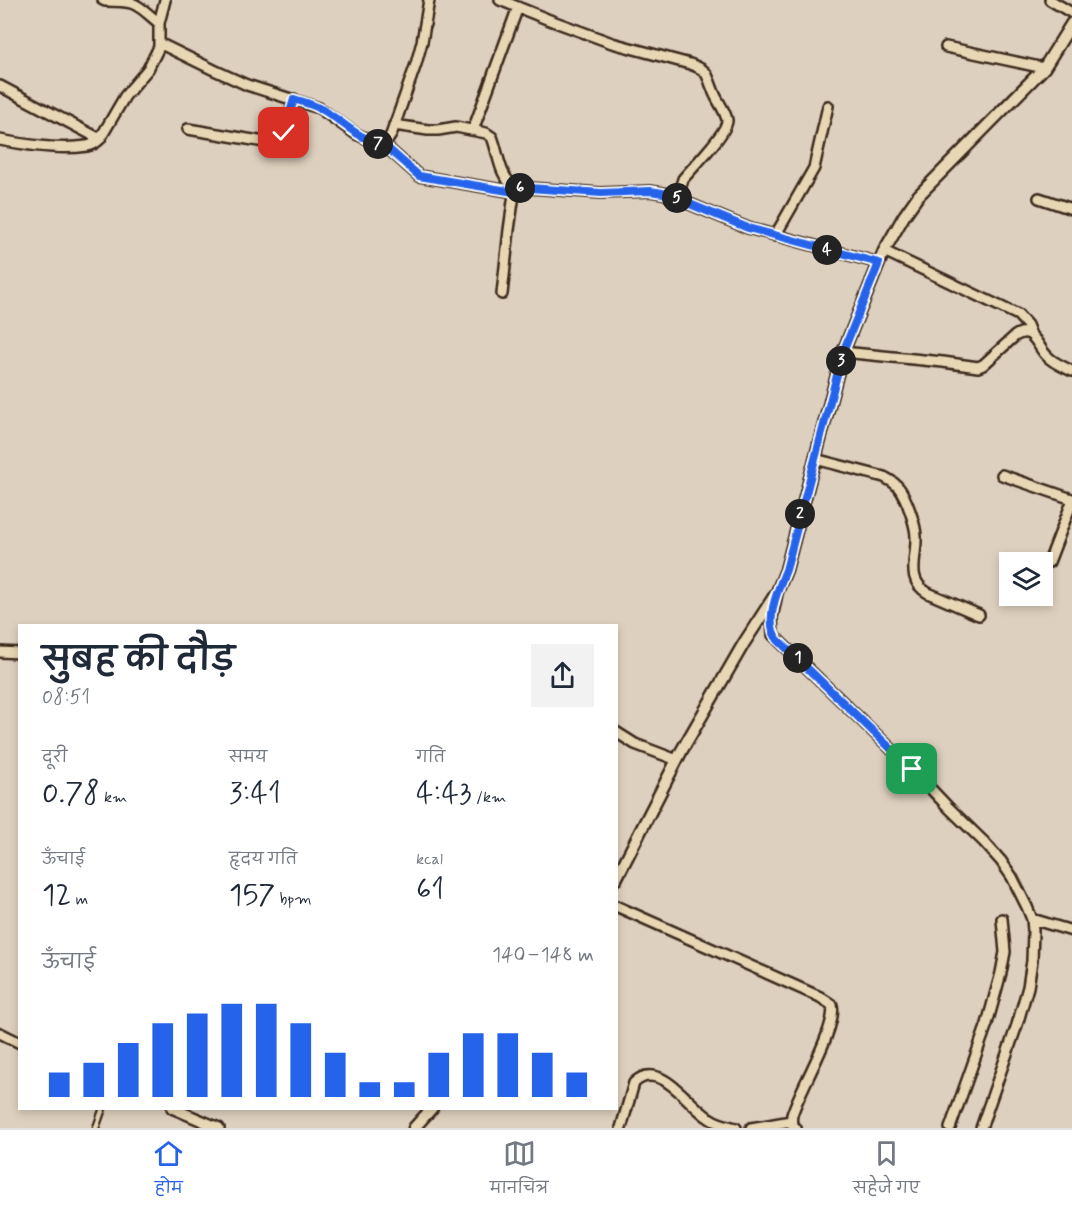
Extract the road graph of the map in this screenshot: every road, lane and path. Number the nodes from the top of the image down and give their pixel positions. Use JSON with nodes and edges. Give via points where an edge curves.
{"nodes":[{"id":1,"x":102,"y":0,"type":"edge"},
{"id":2,"x":165,"y":0,"type":"edge"},
{"id":3,"x":429,"y":0,"type":"edge"},
{"id":4,"x":500,"y":0,"type":"edge"},
{"id":5,"x":1050,"y":0,"type":"edge"},
{"id":6,"x":518,"y":7,"type":"junction"},
{"id":7,"x":1072,"y":13,"type":"edge"},
{"id":8,"x":159,"y":23,"type":"junction"},
{"id":9,"x":1072,"y":23,"type":"edge"},
{"id":10,"x":159,"y":47,"type":"junction"},
{"id":11,"x":946,"y":47,"type":"dead end"},
{"id":12,"x":1044,"y":68,"type":"junction"},
{"id":13,"x":0,"y":86,"type":"edge"},
{"id":14,"x":294,"y":99,"type":"junction"},
{"id":15,"x":828,"y":106,"type":"dead end"},
{"id":16,"x":394,"y":125,"type":"junction"},
{"id":17,"x":188,"y":129,"type":"dead end"},
{"id":18,"x":472,"y":130,"type":"junction"},
{"id":19,"x":100,"y":139,"type":"junction"},
{"id":20,"x":0,"y":140,"type":"edge"},
{"id":21,"x":383,"y":144,"type":"junction"},
{"id":22,"x":515,"y":190,"type":"junction"},
{"id":23,"x":679,"y":198,"type":"junction"},
{"id":24,"x":1039,"y":198,"type":"dead end"},
{"id":25,"x":1072,"y":209,"type":"edge"},
{"id":26,"x":776,"y":236,"type":"junction"},
{"id":27,"x":884,"y":250,"type":"junction"},
{"id":28,"x":879,"y":263,"type":"junction"},
{"id":29,"x":502,"y":294,"type":"dead end"},
{"id":30,"x":1031,"y":335,"type":"junction"},
{"id":31,"x":843,"y":352,"type":"junction"},
{"id":32,"x":1072,"y":371,"type":"edge"},
{"id":33,"x":815,"y":459,"type":"junction"},
{"id":34,"x":1002,"y":475,"type":"dead end"},
{"id":35,"x":1072,"y":500,"type":"edge"},
{"id":36,"x":1053,"y":552,"type":"edge"},
{"id":37,"x":777,"y":592,"type":"junction"},
{"id":38,"x":980,"y":615,"type":"dead end"},
{"id":39,"x":0,"y":652,"type":"edge"},
{"id":40,"x":18,"y":653,"type":"edge"},
{"id":41,"x":618,"y":733,"type":"edge"},
{"id":42,"x":677,"y":760,"type":"junction"},
{"id":43,"x":618,"y":875,"type":"edge"},
{"id":44,"x":618,"y":907,"type":"edge"},
{"id":45,"x":1002,"y":919,"type":"dead end"},
{"id":46,"x":1032,"y":919,"type":"junction"},
{"id":47,"x":1072,"y":931,"type":"edge"},
{"id":48,"x":0,"y":1033,"type":"edge"},
{"id":49,"x":18,"y":1042,"type":"edge"},
{"id":50,"x":102,"y":1110,"type":"edge"},
{"id":51,"x":177,"y":1110,"type":"edge"},
{"id":52,"x":430,"y":1110,"type":"edge"},
{"id":53,"x":794,"y":1125,"type":"edge"},
{"id":54,"x":96,"y":1128,"type":"edge"},
{"id":55,"x":219,"y":1128,"type":"edge"},
{"id":56,"x":414,"y":1128,"type":"edge"},
{"id":57,"x":621,"y":1128,"type":"edge"},
{"id":58,"x":736,"y":1128,"type":"edge"},
{"id":59,"x":751,"y":1128,"type":"edge"},
{"id":60,"x":950,"y":1128,"type":"edge"},
{"id":61,"x":981,"y":1128,"type":"edge"}],
"edges":[{"from":1,"to":8,"type":"street","via":[[137,4]]},
{"from":2,"to":8,"type":"street"},
{"from":3,"to":16,"type":"street","via":[[422,42]]},
{"from":4,"to":6,"type":"street"},
{"from":5,"to":7,"type":"street"},
{"from":6,"to":18,"type":"street"},
{"from":6,"to":23,"type":"street","via":[[612,43],[706,71],[727,124],[683,179]]},
{"from":8,"to":10,"type":"street"},
{"from":9,"to":12,"type":"street"},
{"from":10,"to":14,"type":"street","via":[[168,46],[247,85]]},
{"from":10,"to":19,"type":"street"},
{"from":11,"to":12,"type":"street"},
{"from":12,"to":27,"type":"street","via":[[918,196]]},
{"from":13,"to":19,"type":"street"},
{"from":14,"to":17,"type":"street","via":[[284,133],[275,143]]},
{"from":14,"to":21,"type":"street","via":[[319,108],[356,134]]},
{"from":15,"to":26,"type":"street","via":[[814,168]]},
{"from":16,"to":18,"type":"street"},
{"from":16,"to":21,"type":"street"},
{"from":18,"to":22,"type":"street","via":[[492,137],[504,174]]},
{"from":19,"to":20,"type":"street","via":[[87,146],[51,147]]},
{"from":21,"to":22,"type":"street","via":[[419,176]]},
{"from":22,"to":23,"type":"street","via":[[650,191]]},
{"from":22,"to":29,"type":"street"},
{"from":23,"to":26,"type":"street"},
{"from":24,"to":25,"type":"street"},
{"from":26,"to":28,"type":"street"},
{"from":27,"to":28,"type":"street"},
{"from":27,"to":30,"type":"street","via":[[1018,315]]},
{"from":28,"to":31,"type":"street"},
{"from":30,"to":31,"type":"street","via":[[1019,333],[978,367]]},
{"from":30,"to":32,"type":"street","via":[[1047,357]]},
{"from":31,"to":33,"type":"street"},
{"from":33,"to":37,"type":"street"},
{"from":33,"to":38,"type":"street","via":[[892,481],[903,494],[916,531],[914,562],[921,589]]},
{"from":34,"to":35,"type":"street"},
{"from":35,"to":36,"type":"street"},
{"from":37,"to":42,"type":"street"},
{"from":37,"to":46,"type":"street","via":[[773,635],[984,842],[1012,877]]},
{"from":39,"to":40,"type":"street"},
{"from":41,"to":42,"type":"street"},
{"from":42,"to":43,"type":"street"},
{"from":44,"to":53,"type":"street","via":[[832,1005],[828,1032],[794,1109]]},
{"from":45,"to":60,"type":"street","via":[[1005,952],[1001,974]]},
{"from":46,"to":47,"type":"street"},
{"from":46,"to":61,"type":"street","via":[[1028,987]]},
{"from":48,"to":49,"type":"street"},
{"from":50,"to":54,"type":"lane"},
{"from":51,"to":55,"type":"street"},
{"from":52,"to":56,"type":"street"},
{"from":53,"to":59,"type":"street"},
{"from":57,"to":58,"type":"street","via":[[634,1083],[639,1078],[654,1076],[710,1119]]}]}
